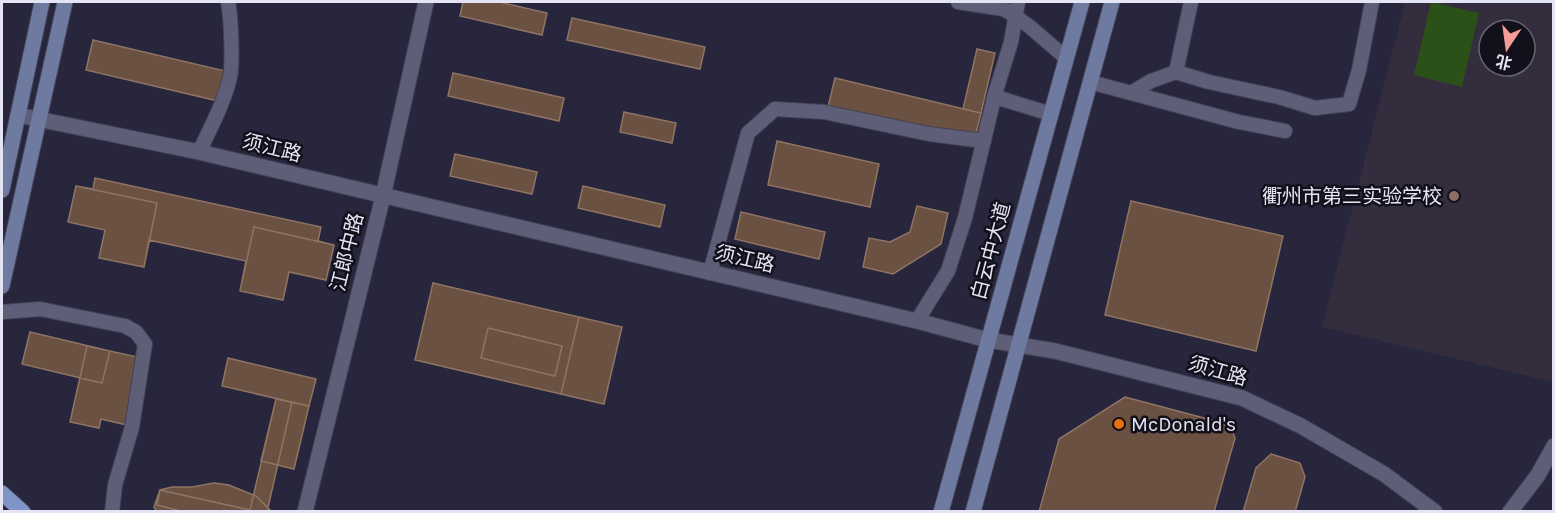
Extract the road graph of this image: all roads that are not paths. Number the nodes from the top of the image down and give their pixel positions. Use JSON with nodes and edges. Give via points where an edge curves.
{"nodes":[{"id":1,"x":42,"y":2,"type":"edge"},
{"id":2,"x":65,"y":2,"type":"edge"},
{"id":3,"x":228,"y":2,"type":"edge"},
{"id":4,"x":426,"y":2,"type":"edge"},
{"id":5,"x":958,"y":2,"type":"edge"},
{"id":6,"x":1018,"y":2,"type":"edge"},
{"id":7,"x":1082,"y":2,"type":"edge"},
{"id":8,"x":1112,"y":2,"type":"edge"},
{"id":9,"x":1191,"y":2,"type":"edge"},
{"id":10,"x":1372,"y":2,"type":"edge"},
{"id":11,"x":1015,"y":16,"type":"junction"},
{"id":12,"x":1066,"y":58,"type":"junction"},
{"id":13,"x":1176,"y":72,"type":"junction"},
{"id":14,"x":1090,"y":82,"type":"junction"},
{"id":15,"x":1131,"y":93,"type":"junction"},
{"id":16,"x":995,"y":94,"type":"junction"},
{"id":17,"x":1051,"y":114,"type":"junction"},
{"id":18,"x":18,"y":115,"type":"junction"},
{"id":19,"x":39,"y":119,"type":"junction"},
{"id":20,"x":1285,"y":131,"type":"dead end"},
{"id":21,"x":984,"y":141,"type":"junction"},
{"id":22,"x":199,"y":152,"type":"junction"},
{"id":23,"x":2,"y":190,"type":"edge"},
{"id":24,"x":383,"y":196,"type":"junction"},
{"id":25,"x":710,"y":273,"type":"junction"},
{"id":26,"x":2,"y":286,"type":"edge"},
{"id":27,"x":2,"y":312,"type":"edge"},
{"id":28,"x":917,"y":321,"type":"junction"},
{"id":29,"x":988,"y":340,"type":"junction"},
{"id":30,"x":1018,"y":346,"type":"junction"},
{"id":31,"x":1554,"y":446,"type":"edge"},
{"id":32,"x":2,"y":494,"type":"edge"},
{"id":33,"x":23,"y":512,"type":"edge"},
{"id":34,"x":112,"y":512,"type":"edge"},
{"id":35,"x":305,"y":512,"type":"edge"},
{"id":36,"x":940,"y":512,"type":"edge"},
{"id":37,"x":973,"y":512,"type":"edge"},
{"id":38,"x":1435,"y":512,"type":"edge"},
{"id":39,"x":1510,"y":512,"type":"edge"}],
"edges":[{"from":1,"to":18,"type":"main road"},
{"from":2,"to":19,"type":"main road"},
{"from":3,"to":22,"type":"street","via":[[230,76]]},
{"from":4,"to":24,"type":"street","name":"江郎中路"},
{"from":5,"to":11,"type":"street","via":[[1004,9]]},
{"from":6,"to":11,"type":"street"},
{"from":7,"to":12,"type":"main road","name":"白云中大道"},
{"from":8,"to":14,"type":"main road"},
{"from":9,"to":13,"type":"street"},
{"from":10,"to":13,"type":"street","via":[[1349,104],[1315,108]]},
{"from":11,"to":12,"type":"street"},
{"from":11,"to":16,"type":"street"},
{"from":12,"to":17,"type":"main road","name":"白云中大道"},
{"from":13,"to":15,"type":"street"},
{"from":14,"to":15,"type":"street"},
{"from":14,"to":30,"type":"main road"},
{"from":15,"to":20,"type":"street"},
{"from":16,"to":17,"type":"street"},
{"from":16,"to":21,"type":"street"},
{"from":17,"to":29,"type":"main road","name":"白云中大道"},
{"from":18,"to":19,"type":"street","name":"须江路"},
{"from":18,"to":23,"type":"main road"},
{"from":19,"to":22,"type":"street","name":"须江路"},
{"from":19,"to":26,"type":"main road"},
{"from":21,"to":25,"type":"street","via":[[824,112],[775,109],[748,133]]},
{"from":21,"to":28,"type":"street","via":[[948,271]]},
{"from":22,"to":24,"type":"street","name":"须江路"},
{"from":24,"to":25,"type":"street","name":"须江路"},
{"from":24,"to":35,"type":"street","name":"江郎中路"},
{"from":25,"to":28,"type":"street","name":"须江路"},
{"from":27,"to":34,"type":"street","via":[[40,309],[124,326],[136,332],[145,344],[132,427],[115,485]]},
{"from":28,"to":29,"type":"street","name":"须江路"},
{"from":29,"to":30,"type":"street","name":"须江路"},
{"from":29,"to":36,"type":"main road","name":"白云中大道"},
{"from":30,"to":37,"type":"main road"},
{"from":30,"to":38,"type":"street","name":"须江路","via":[[1055,351],[1242,398],[1301,426],[1384,474]]},
{"from":31,"to":39,"type":"street"},
{"from":32,"to":33,"type":"main road"}]}
